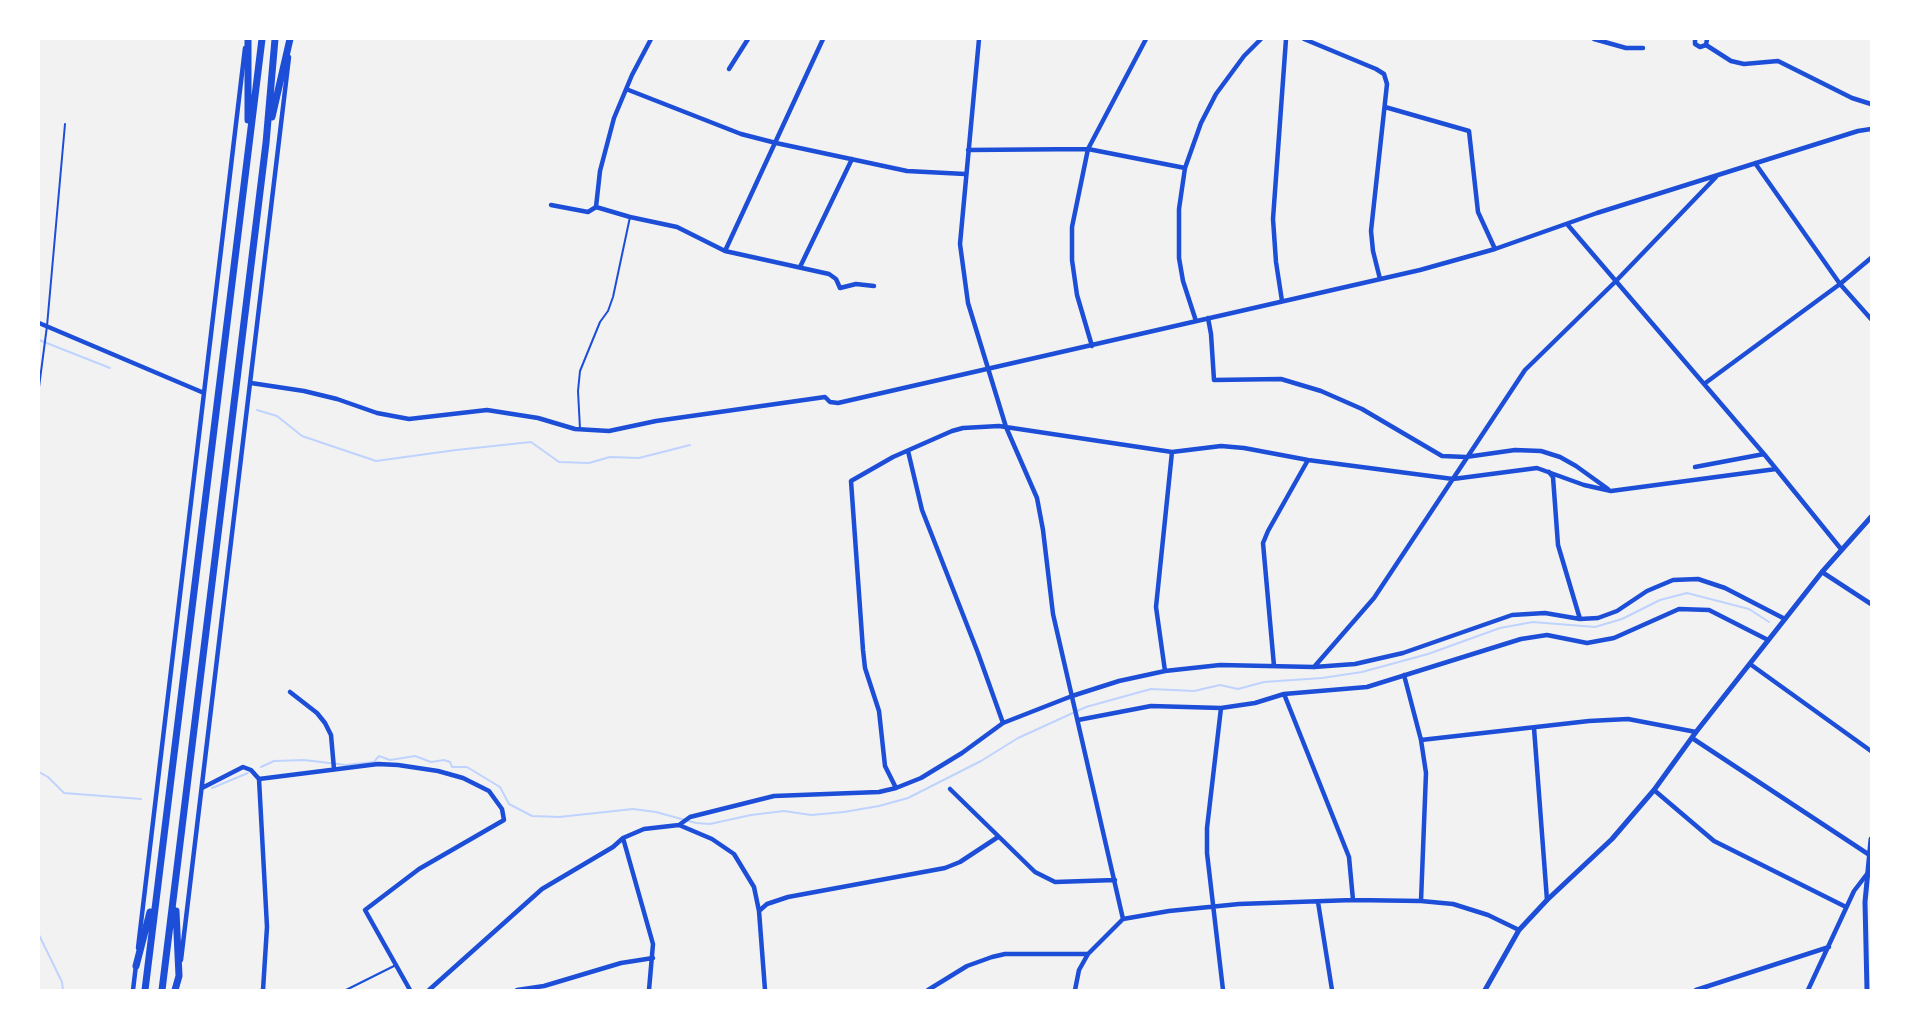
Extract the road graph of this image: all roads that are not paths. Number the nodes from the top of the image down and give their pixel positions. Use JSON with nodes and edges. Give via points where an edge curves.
{"nodes":[{"id":1,"x":247,"y":39,"type":"edge"},
{"id":2,"x":262,"y":39,"type":"edge"},
{"id":3,"x":275,"y":39,"type":"edge"},
{"id":4,"x":290,"y":39,"type":"edge"},
{"id":5,"x":651,"y":39,"type":"edge"},
{"id":6,"x":748,"y":39,"type":"edge"},
{"id":7,"x":823,"y":39,"type":"edge"},
{"id":8,"x":979,"y":39,"type":"edge"},
{"id":9,"x":1146,"y":39,"type":"edge"},
{"id":10,"x":1261,"y":39,"type":"edge"},
{"id":11,"x":1286,"y":39,"type":"edge"},
{"id":12,"x":1304,"y":39,"type":"edge"},
{"id":13,"x":1594,"y":39,"type":"edge"},
{"id":14,"x":1695,"y":39,"type":"edge"},
{"id":15,"x":1311,"y":40,"type":"edge"},
{"id":16,"x":1706,"y":42,"type":"edge"},
{"id":17,"x":1643,"y":48,"type":"dead end"},
{"id":18,"x":729,"y":69,"type":"dead end"},
{"id":19,"x":626,"y":89,"type":"junction"},
{"id":20,"x":1871,"y":104,"type":"edge"},
{"id":21,"x":1385,"y":106,"type":"junction"},
{"id":22,"x":65,"y":124,"type":"dead end"},
{"id":23,"x":1871,"y":129,"type":"edge"},
{"id":24,"x":266,"y":143,"type":"junction"},
{"id":25,"x":776,"y":143,"type":"junction"},
{"id":26,"x":1088,"y":149,"type":"junction"},
{"id":27,"x":968,"y":150,"type":"junction"},
{"id":28,"x":248,"y":151,"type":"junction"},
{"id":29,"x":852,"y":159,"type":"junction"},
{"id":30,"x":1755,"y":163,"type":"junction"},
{"id":31,"x":1185,"y":168,"type":"junction"},
{"id":32,"x":965,"y":174,"type":"junction"},
{"id":33,"x":1718,"y":175,"type":"junction"},
{"id":34,"x":551,"y":205,"type":"dead end"},
{"id":35,"x":596,"y":207,"type":"junction"},
{"id":36,"x":630,"y":217,"type":"junction"},
{"id":37,"x":1567,"y":224,"type":"junction"},
{"id":38,"x":1495,"y":249,"type":"junction"},
{"id":39,"x":725,"y":251,"type":"junction"},
{"id":40,"x":1871,"y":258,"type":"edge"},
{"id":41,"x":800,"y":267,"type":"junction"},
{"id":42,"x":1380,"y":279,"type":"junction"},
{"id":43,"x":1616,"y":281,"type":"junction"},
{"id":44,"x":1840,"y":284,"type":"junction"},
{"id":45,"x":874,"y":286,"type":"dead end"},
{"id":46,"x":1282,"y":301,"type":"junction"},
{"id":47,"x":1208,"y":318,"type":"junction"},
{"id":48,"x":1871,"y":319,"type":"edge"},
{"id":49,"x":1196,"y":321,"type":"junction"},
{"id":50,"x":39,"y":323,"type":"edge"},
{"id":51,"x":47,"y":326,"type":"junction"},
{"id":52,"x":1092,"y":346,"type":"junction"},
{"id":53,"x":987,"y":369,"type":"junction"},
{"id":54,"x":251,"y":383,"type":"junction"},
{"id":55,"x":1704,"y":384,"type":"junction"},
{"id":56,"x":39,"y":387,"type":"edge"},
{"id":57,"x":204,"y":393,"type":"junction"},
{"id":58,"x":1006,"y":427,"type":"junction"},
{"id":59,"x":580,"y":429,"type":"junction"},
{"id":60,"x":908,"y":451,"type":"junction"},
{"id":61,"x":1172,"y":452,"type":"junction"},
{"id":62,"x":1764,"y":454,"type":"junction"},
{"id":63,"x":1466,"y":457,"type":"junction"},
{"id":64,"x":1308,"y":460,"type":"junction"},
{"id":65,"x":1695,"y":467,"type":"dead end"},
{"id":66,"x":1776,"y":469,"type":"junction"},
{"id":67,"x":1548,"y":470,"type":"junction"},
{"id":68,"x":1453,"y":479,"type":"junction"},
{"id":69,"x":1611,"y":490,"type":"junction"},
{"id":70,"x":1871,"y":517,"type":"edge"},
{"id":71,"x":1841,"y":549,"type":"junction"},
{"id":72,"x":1822,"y":572,"type":"junction"},
{"id":73,"x":1871,"y":604,"type":"edge"},
{"id":74,"x":1580,"y":619,"type":"junction"},
{"id":75,"x":1785,"y":619,"type":"junction"},
{"id":76,"x":1768,"y":640,"type":"junction"},
{"id":77,"x":1750,"y":664,"type":"junction"},
{"id":78,"x":1274,"y":666,"type":"junction"},
{"id":79,"x":1314,"y":667,"type":"junction"},
{"id":80,"x":1166,"y":671,"type":"junction"},
{"id":81,"x":1404,"y":675,"type":"junction"},
{"id":82,"x":290,"y":692,"type":"dead end"},
{"id":83,"x":1284,"y":694,"type":"junction"},
{"id":84,"x":1072,"y":696,"type":"junction"},
{"id":85,"x":1221,"y":708,"type":"junction"},
{"id":86,"x":1078,"y":720,"type":"junction"},
{"id":87,"x":1003,"y":723,"type":"junction"},
{"id":88,"x":1534,"y":729,"type":"junction"},
{"id":89,"x":1696,"y":732,"type":"junction"},
{"id":90,"x":1692,"y":738,"type":"junction"},
{"id":91,"x":1421,"y":740,"type":"junction"},
{"id":92,"x":1871,"y":751,"type":"edge"},
{"id":93,"x":334,"y":769,"type":"junction"},
{"id":94,"x":259,"y":779,"type":"junction"},
{"id":95,"x":202,"y":788,"type":"junction"},
{"id":96,"x":896,"y":788,"type":"junction"},
{"id":97,"x":950,"y":789,"type":"dead end"},
{"id":98,"x":1654,"y":790,"type":"junction"},
{"id":99,"x":678,"y":825,"type":"junction"},
{"id":100,"x":998,"y":837,"type":"junction"},
{"id":101,"x":623,"y":838,"type":"junction"},
{"id":102,"x":1871,"y":839,"type":"edge"},
{"id":103,"x":1868,"y":854,"type":"junction"},
{"id":104,"x":1867,"y":874,"type":"junction"},
{"id":105,"x":1115,"y":880,"type":"junction"},
{"id":106,"x":156,"y":889,"type":"junction"},
{"id":107,"x":175,"y":890,"type":"junction"},
{"id":108,"x":1353,"y":900,"type":"junction"},
{"id":109,"x":1547,"y":900,"type":"junction"},
{"id":110,"x":1421,"y":901,"type":"junction"},
{"id":111,"x":1318,"y":902,"type":"junction"},
{"id":112,"x":1214,"y":907,"type":"junction"},
{"id":113,"x":1846,"y":907,"type":"junction"},
{"id":114,"x":759,"y":911,"type":"junction"},
{"id":115,"x":1123,"y":919,"type":"junction"},
{"id":116,"x":1519,"y":930,"type":"junction"},
{"id":117,"x":1871,"y":935,"type":"edge"},
{"id":118,"x":1864,"y":936,"type":"junction"},
{"id":119,"x":1829,"y":947,"type":"junction"},
{"id":120,"x":1088,"y":954,"type":"junction"},
{"id":121,"x":653,"y":958,"type":"junction"},
{"id":122,"x":396,"y":965,"type":"junction"},
{"id":123,"x":136,"y":966,"type":"junction"},
{"id":124,"x":179,"y":976,"type":"junction"},
{"id":125,"x":133,"y":990,"type":"edge"},
{"id":126,"x":145,"y":990,"type":"edge"},
{"id":127,"x":162,"y":990,"type":"edge"},
{"id":128,"x":176,"y":990,"type":"edge"},
{"id":129,"x":263,"y":990,"type":"edge"},
{"id":130,"x":346,"y":990,"type":"edge"},
{"id":131,"x":410,"y":990,"type":"edge"},
{"id":132,"x":429,"y":990,"type":"edge"},
{"id":133,"x":517,"y":990,"type":"edge"},
{"id":134,"x":649,"y":990,"type":"edge"},
{"id":135,"x":765,"y":990,"type":"edge"},
{"id":136,"x":928,"y":990,"type":"edge"},
{"id":137,"x":1075,"y":990,"type":"edge"},
{"id":138,"x":1223,"y":990,"type":"edge"},
{"id":139,"x":1332,"y":990,"type":"edge"},
{"id":140,"x":1485,"y":990,"type":"edge"},
{"id":141,"x":1696,"y":990,"type":"edge"},
{"id":142,"x":1808,"y":990,"type":"edge"},
{"id":143,"x":1867,"y":990,"type":"edge"}],
"edges":[{"from":1,"to":28,"type":"highway"},
{"from":1,"to":57,"type":"street"},
{"from":2,"to":28,"type":"highway"},
{"from":3,"to":24,"type":"highway"},
{"from":4,"to":24,"type":"highway"},
{"from":4,"to":54,"type":"street"},
{"from":5,"to":19,"type":"street"},
{"from":6,"to":18,"type":"street"},
{"from":7,"to":25,"type":"street"},
{"from":8,"to":27,"type":"street"},
{"from":9,"to":26,"type":"street"},
{"from":10,"to":31,"type":"street","via":[[1216,94]]},
{"from":11,"to":46,"type":"street","via":[[1273,219]]},
{"from":12,"to":15,"type":"street"},
{"from":13,"to":17,"type":"street","via":[[1626,48]]},
{"from":14,"to":16,"type":"street","via":[[1698,47]]},
{"from":15,"to":21,"type":"street","via":[[1384,74]]},
{"from":16,"to":20,"type":"street","via":[[1731,61],[1778,61]]},
{"from":19,"to":25,"type":"street","via":[[741,134]]},
{"from":19,"to":35,"type":"street","via":[[600,171]]},
{"from":21,"to":38,"type":"street","via":[[1469,131],[1478,212]]},
{"from":21,"to":42,"type":"street","via":[[1371,231]]},
{"from":22,"to":51,"type":"lane"},
{"from":23,"to":30,"type":"street"},
{"from":24,"to":107,"type":"highway"},
{"from":25,"to":29,"type":"street"},
{"from":25,"to":39,"type":"street"},
{"from":26,"to":27,"type":"street"},
{"from":26,"to":31,"type":"street"},
{"from":26,"to":52,"type":"street","via":[[1072,227],[1072,260],[1077,295]]},
{"from":27,"to":32,"type":"street"},
{"from":28,"to":106,"type":"highway"},
{"from":29,"to":32,"type":"street","via":[[907,171]]},
{"from":29,"to":41,"type":"street"},
{"from":30,"to":33,"type":"street"},
{"from":30,"to":44,"type":"street"},
{"from":31,"to":49,"type":"street","via":[[1179,209],[1179,258]]},
{"from":32,"to":53,"type":"street","via":[[960,244],[968,303]]},
{"from":33,"to":37,"type":"street"},
{"from":33,"to":43,"type":"street"},
{"from":34,"to":35,"type":"street","via":[[588,212]]},
{"from":35,"to":36,"type":"street"},
{"from":36,"to":39,"type":"street","via":[[676,227]]},
{"from":36,"to":59,"type":"lane","via":[[613,297],[580,371]]},
{"from":37,"to":38,"type":"street"},
{"from":37,"to":43,"type":"street"},
{"from":38,"to":42,"type":"street"},
{"from":39,"to":41,"type":"street"},
{"from":40,"to":44,"type":"street"},
{"from":41,"to":45,"type":"street","via":[[829,274],[840,288],[856,284]]},
{"from":42,"to":46,"type":"street"},
{"from":43,"to":55,"type":"street"},
{"from":43,"to":63,"type":"street","via":[[1525,370]]},
{"from":44,"to":48,"type":"street"},
{"from":44,"to":55,"type":"street"},
{"from":46,"to":47,"type":"street"},
{"from":47,"to":49,"type":"street"},
{"from":47,"to":63,"type":"street","via":[[1214,380],[1281,379],[1321,391],[1362,409],[1442,456]]},
{"from":49,"to":52,"type":"street"},
{"from":50,"to":51,"type":"street"},
{"from":51,"to":56,"type":"lane"},
{"from":51,"to":57,"type":"street"},
{"from":52,"to":53,"type":"street"},
{"from":53,"to":58,"type":"street"},
{"from":53,"to":59,"type":"street","via":[[838,403],[825,397],[617,430]]},
{"from":54,"to":59,"type":"street","via":[[304,391],[409,419],[487,410]]},
{"from":54,"to":95,"type":"street"},
{"from":55,"to":62,"type":"street"},
{"from":57,"to":123,"type":"street"},
{"from":58,"to":60,"type":"street","via":[[963,428]]},
{"from":58,"to":61,"type":"street"},
{"from":58,"to":84,"type":"street","via":[[1037,498],[1053,614]]},
{"from":60,"to":87,"type":"street","via":[[922,510]]},
{"from":60,"to":96,"type":"street","via":[[851,481],[862,650],[879,711],[885,766]]},
{"from":61,"to":64,"type":"street","via":[[1221,446]]},
{"from":61,"to":80,"type":"street","via":[[1156,607]]},
{"from":62,"to":65,"type":"street"},
{"from":62,"to":66,"type":"street"},
{"from":63,"to":68,"type":"street"},
{"from":63,"to":69,"type":"street","via":[[1515,450],[1541,451],[1560,457]]},
{"from":64,"to":68,"type":"street"},
{"from":64,"to":78,"type":"street","via":[[1263,543]]},
{"from":66,"to":69,"type":"street"},
{"from":66,"to":71,"type":"street"},
{"from":67,"to":68,"type":"street","via":[[1537,468]]},
{"from":67,"to":69,"type":"street","via":[[1584,485]]},
{"from":67,"to":74,"type":"street","via":[[1553,477],[1558,545]]},
{"from":68,"to":79,"type":"street","via":[[1374,598]]},
{"from":70,"to":71,"type":"street"},
{"from":71,"to":72,"type":"street"},
{"from":72,"to":73,"type":"street"},
{"from":72,"to":75,"type":"street"},
{"from":74,"to":75,"type":"street","via":[[1598,618],[1673,580],[1698,579],[1725,588]]},
{"from":74,"to":79,"type":"street","via":[[1545,613],[1512,615],[1403,654]]},
{"from":75,"to":76,"type":"street"},
{"from":76,"to":77,"type":"street"},
{"from":76,"to":81,"type":"street","via":[[1708,610],[1678,609],[1614,638],[1587,644],[1547,635],[1521,639]]},
{"from":77,"to":89,"type":"street"},
{"from":77,"to":92,"type":"street"},
{"from":78,"to":79,"type":"street"},
{"from":78,"to":80,"type":"street","via":[[1220,665]]},
{"from":80,"to":84,"type":"street"},
{"from":81,"to":83,"type":"street","via":[[1367,687]]},
{"from":81,"to":91,"type":"street"},
{"from":82,"to":93,"type":"street","via":[[325,723],[331,735]]},
{"from":83,"to":85,"type":"street"},
{"from":83,"to":108,"type":"street","via":[[1349,856]]},
{"from":84,"to":86,"type":"street"},
{"from":84,"to":87,"type":"street"},
{"from":85,"to":86,"type":"street","via":[[1151,706]]},
{"from":85,"to":112,"type":"street","via":[[1207,828]]},
{"from":86,"to":105,"type":"street"},
{"from":87,"to":96,"type":"street","via":[[921,778]]},
{"from":88,"to":89,"type":"street","via":[[1628,719]]},
{"from":88,"to":91,"type":"street"},
{"from":88,"to":109,"type":"street"},
{"from":89,"to":90,"type":"street"},
{"from":90,"to":98,"type":"street"},
{"from":90,"to":103,"type":"street"},
{"from":91,"to":110,"type":"street","via":[[1426,773]]},
{"from":93,"to":94,"type":"street"},
{"from":93,"to":122,"type":"street","via":[[378,764],[438,771],[489,791],[502,808],[504,820],[419,869],[365,910]]},
{"from":94,"to":95,"type":"street","via":[[243,768]]},
{"from":94,"to":129,"type":"street","via":[[267,927]]},
{"from":95,"to":124,"type":"street"},
{"from":96,"to":99,"type":"street","via":[[774,796],[690,817]]},
{"from":97,"to":100,"type":"street"},
{"from":98,"to":109,"type":"street","via":[[1612,839]]},
{"from":98,"to":113,"type":"street","via":[[1714,841]]},
{"from":99,"to":101,"type":"street","via":[[644,829]]},
{"from":99,"to":114,"type":"street","via":[[712,839],[734,854],[754,887]]},
{"from":100,"to":105,"type":"street","via":[[1035,873],[1054,882]]},
{"from":100,"to":114,"type":"street","via":[[945,868],[788,897]]},
{"from":101,"to":121,"type":"street"},
{"from":101,"to":132,"type":"street","via":[[542,889]]},
{"from":102,"to":103,"type":"street"},
{"from":103,"to":104,"type":"street"},
{"from":104,"to":113,"type":"street"},
{"from":104,"to":118,"type":"street"},
{"from":105,"to":115,"type":"street"},
{"from":106,"to":123,"type":"highway"},
{"from":106,"to":126,"type":"highway"},
{"from":107,"to":124,"type":"highway"},
{"from":107,"to":127,"type":"highway"},
{"from":108,"to":110,"type":"street"},
{"from":108,"to":111,"type":"street"},
{"from":109,"to":116,"type":"street"},
{"from":110,"to":116,"type":"street","via":[[1453,904]]},
{"from":111,"to":112,"type":"street"},
{"from":111,"to":139,"type":"street"},
{"from":112,"to":115,"type":"street"},
{"from":112,"to":138,"type":"street"},
{"from":113,"to":119,"type":"street"},
{"from":114,"to":135,"type":"street"},
{"from":115,"to":120,"type":"street"},
{"from":116,"to":140,"type":"street"},
{"from":117,"to":118,"type":"street"},
{"from":118,"to":143,"type":"street"},
{"from":119,"to":141,"type":"street"},
{"from":119,"to":142,"type":"street"},
{"from":120,"to":136,"type":"street","via":[[1005,954],[967,966]]},
{"from":120,"to":137,"type":"street","via":[[1079,970]]},
{"from":121,"to":133,"type":"street"},
{"from":121,"to":134,"type":"street"},
{"from":122,"to":130,"type":"lane"},
{"from":122,"to":131,"type":"street"},
{"from":123,"to":125,"type":"street"},
{"from":124,"to":128,"type":"highway"}]}
